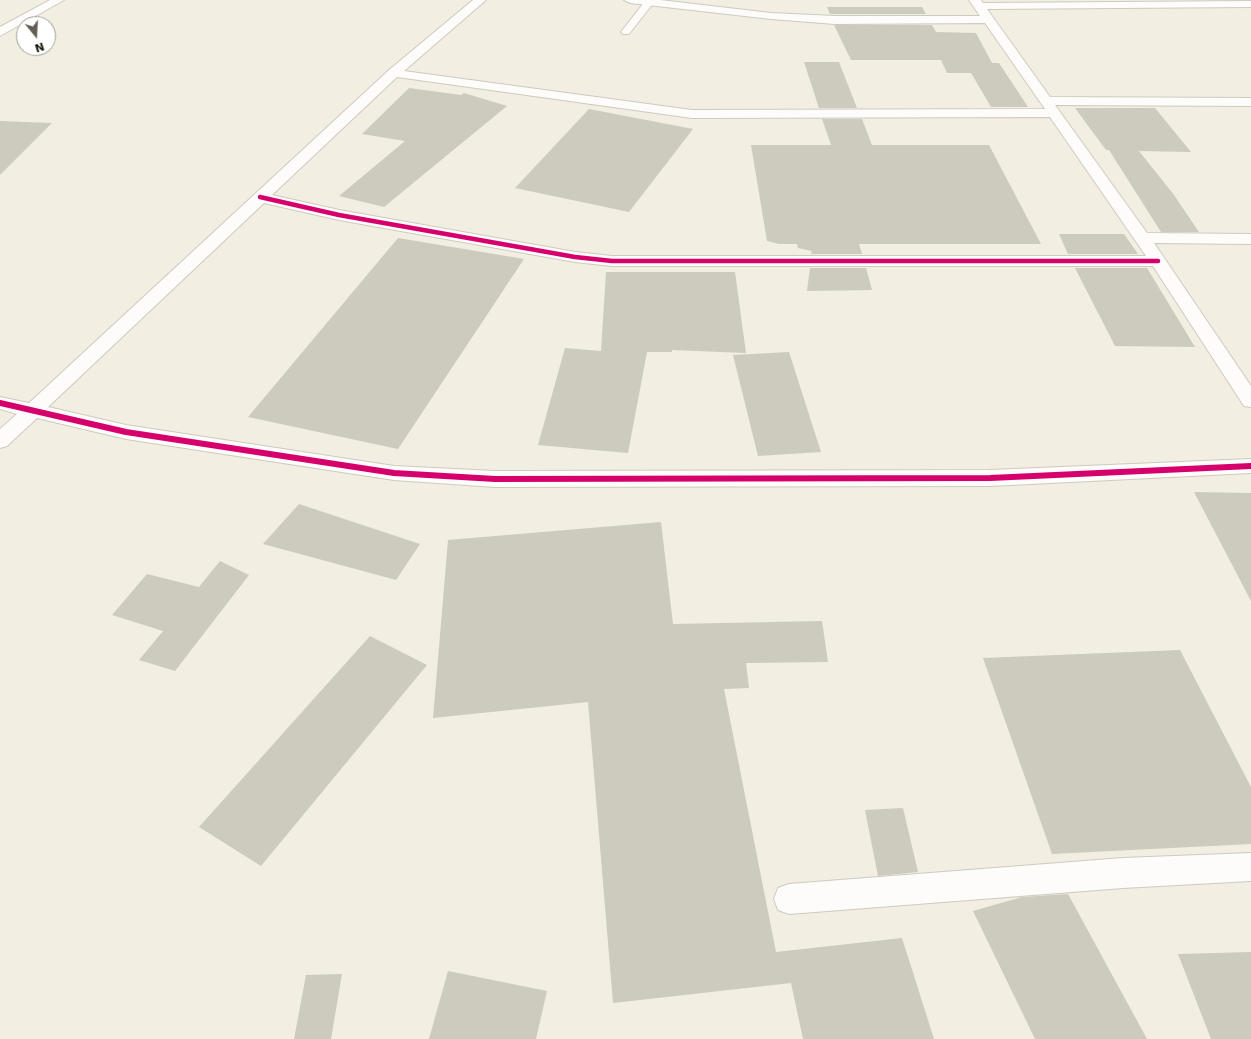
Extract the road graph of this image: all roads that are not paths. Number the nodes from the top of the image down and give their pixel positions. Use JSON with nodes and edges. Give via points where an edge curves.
{"nodes":[{"id":1,"x":58,"y":0,"type":"edge"},
{"id":2,"x":480,"y":0,"type":"edge"},
{"id":3,"x":630,"y":0,"type":"edge"},
{"id":4,"x":649,"y":2,"type":"junction"},
{"id":5,"x":1251,"y":4,"type":"edge"},
{"id":6,"x":981,"y":8,"type":"edge"},
{"id":7,"x":0,"y":32,"type":"edge"},
{"id":8,"x":626,"y":32,"type":"dead end"},
{"id":9,"x":394,"y":73,"type":"junction"},
{"id":10,"x":1251,"y":102,"type":"edge"},
{"id":11,"x":1050,"y":107,"type":"junction"},
{"id":12,"x":260,"y":197,"type":"junction"},
{"id":13,"x":1142,"y":238,"type":"junction"},
{"id":14,"x":1251,"y":239,"type":"edge"},
{"id":15,"x":1158,"y":261,"type":"junction"},
{"id":16,"x":1251,"y":401,"type":"edge"},
{"id":17,"x":0,"y":403,"type":"edge"},
{"id":18,"x":32,"y":411,"type":"junction"},
{"id":19,"x":0,"y":441,"type":"edge"},
{"id":20,"x":1251,"y":466,"type":"edge"},
{"id":21,"x":1251,"y":867,"type":"edge"},
{"id":22,"x":789,"y":899,"type":"dead end"}],
"edges":[{"from":1,"to":7,"type":"street"},
{"from":2,"to":9,"type":"street"},
{"from":3,"to":4,"type":"street"},
{"from":4,"to":6,"type":"street","via":[[771,16],[835,20]]},
{"from":4,"to":8,"type":"lane"},
{"from":5,"to":6,"type":"street"},
{"from":6,"to":11,"type":"street"},
{"from":9,"to":11,"type":"street","via":[[692,114]]},
{"from":9,"to":12,"type":"street"},
{"from":10,"to":11,"type":"street"},
{"from":11,"to":13,"type":"street"},
{"from":12,"to":15,"type":"street","via":[[575,257],[612,261]]},
{"from":12,"to":18,"type":"street"},
{"from":13,"to":14,"type":"street"},
{"from":13,"to":15,"type":"street"},
{"from":15,"to":16,"type":"street"},
{"from":17,"to":18,"type":"street"},
{"from":18,"to":19,"type":"street"},
{"from":18,"to":20,"type":"street","via":[[126,432],[394,473],[495,479],[990,478]]},
{"from":21,"to":22,"type":"street","via":[[1123,873]]}]}
